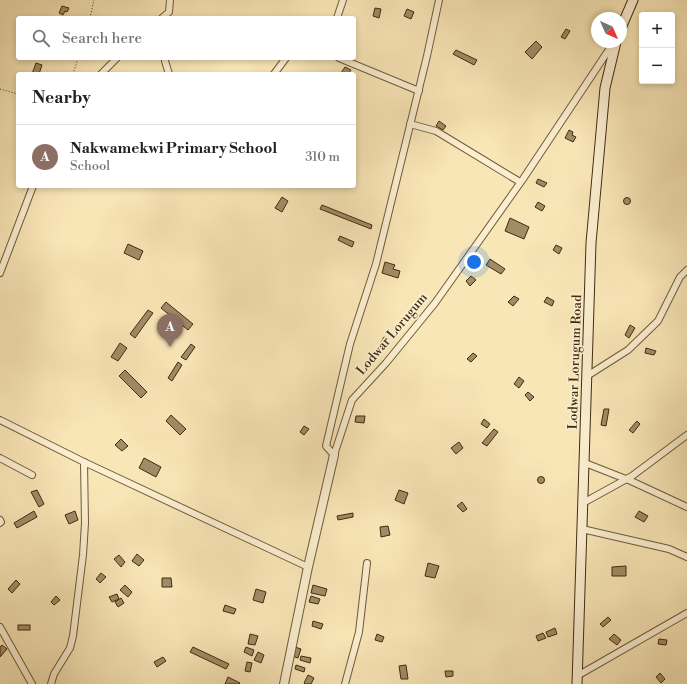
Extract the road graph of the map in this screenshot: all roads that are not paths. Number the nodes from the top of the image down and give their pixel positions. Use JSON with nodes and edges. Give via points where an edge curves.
{"nodes":[{"id":1,"x":170,"y":0,"type":"edge"},
{"id":2,"x":342,"y":0,"type":"edge"},
{"id":3,"x":439,"y":0,"type":"edge"},
{"id":4,"x":633,"y":0,"type":"edge"},
{"id":5,"x":627,"y":14,"type":"edge"},
{"id":6,"x":169,"y":15,"type":"edge"},
{"id":7,"x":338,"y":16,"type":"edge"},
{"id":8,"x":611,"y":48,"type":"edge"},
{"id":9,"x":614,"y":48,"type":"edge"},
{"id":10,"x":115,"y":60,"type":"edge"},
{"id":11,"x":165,"y":60,"type":"edge"},
{"id":12,"x":284,"y":60,"type":"edge"},
{"id":13,"x":344,"y":60,"type":"edge"},
{"id":14,"x":103,"y":72,"type":"edge"},
{"id":15,"x":168,"y":72,"type":"edge"},
{"id":16,"x":276,"y":72,"type":"edge"},
{"id":17,"x":419,"y":91,"type":"junction"},
{"id":18,"x":410,"y":124,"type":"junction"},
{"id":19,"x":520,"y":182,"type":"junction"},
{"id":20,"x":32,"y":188,"type":"edge"},
{"id":21,"x":687,"y":270,"type":"edge"},
{"id":22,"x":0,"y":273,"type":"edge"},
{"id":23,"x":587,"y":376,"type":"junction"},
{"id":24,"x":0,"y":420,"type":"edge"},
{"id":25,"x":687,"y":435,"type":"edge"},
{"id":26,"x":334,"y":455,"type":"junction"},
{"id":27,"x":0,"y":458,"type":"edge"},
{"id":28,"x":84,"y":462,"type":"junction"},
{"id":29,"x":585,"y":463,"type":"junction"},
{"id":30,"x":32,"y":475,"type":"dead end"},
{"id":31,"x":626,"y":479,"type":"junction"},
{"id":32,"x":583,"y":503,"type":"junction"},
{"id":33,"x":687,"y":507,"type":"edge"},
{"id":34,"x":0,"y":520,"type":"edge"},
{"id":35,"x":0,"y":524,"type":"edge"},
{"id":36,"x":582,"y":529,"type":"junction"},
{"id":37,"x":687,"y":557,"type":"edge"},
{"id":38,"x":367,"y":562,"type":"dead end"},
{"id":39,"x":308,"y":567,"type":"junction"},
{"id":40,"x":687,"y":613,"type":"edge"},
{"id":41,"x":0,"y":627,"type":"edge"},
{"id":42,"x":577,"y":680,"type":"edge"},
{"id":43,"x":32,"y":684,"type":"edge"},
{"id":44,"x":51,"y":684,"type":"edge"},
{"id":45,"x":284,"y":684,"type":"edge"},
{"id":46,"x":345,"y":684,"type":"edge"}],
"edges":[{"from":1,"to":6,"type":"street"},
{"from":2,"to":7,"type":"street"},
{"from":3,"to":17,"type":"street"},
{"from":4,"to":5,"type":"main road"},
{"from":8,"to":19,"type":"street","name":"Lodwar Lorugum"},
{"from":9,"to":23,"type":"main road","name":"Lodwar Lorugum Road","via":[[605,88],[598,154],[591,243]]},
{"from":10,"to":14,"type":"street"},
{"from":11,"to":15,"type":"street"},
{"from":12,"to":16,"type":"street"},
{"from":13,"to":17,"type":"street"},
{"from":17,"to":18,"type":"street"},
{"from":18,"to":19,"type":"street","via":[[436,131]]},
{"from":18,"to":26,"type":"street","via":[[376,264],[350,344],[326,446]]},
{"from":19,"to":26,"type":"street","name":"Lodwar Lorugum","via":[[435,303],[352,400]]},
{"from":20,"to":22,"type":"street"},
{"from":21,"to":23,"type":"street","via":[[680,276],[658,321],[628,350]]},
{"from":23,"to":29,"type":"main road","name":"Lodwar Lorugum Road"},
{"from":24,"to":28,"type":"street"},
{"from":25,"to":31,"type":"street"},
{"from":26,"to":39,"type":"street","name":"Lodwar Lorugum"},
{"from":27,"to":30,"type":"street"},
{"from":28,"to":39,"type":"street"},
{"from":28,"to":44,"type":"street","via":[[83,555],[73,636],[68,653],[54,674]]},
{"from":29,"to":31,"type":"street"},
{"from":29,"to":32,"type":"main road","name":"Lodwar Lorugum Road"},
{"from":31,"to":32,"type":"street"},
{"from":31,"to":33,"type":"street"},
{"from":32,"to":36,"type":"main road","name":"Lodwar Lorugum Road"},
{"from":34,"to":35,"type":"street"},
{"from":36,"to":37,"type":"street","via":[[670,549]]},
{"from":36,"to":42,"type":"main road","name":"Lodwar Lorugum Road"},
{"from":38,"to":46,"type":"street","via":[[359,632]]},
{"from":39,"to":45,"type":"street","name":"Lodwar Lorugum"},
{"from":40,"to":42,"type":"street"},
{"from":41,"to":43,"type":"street"}]}
